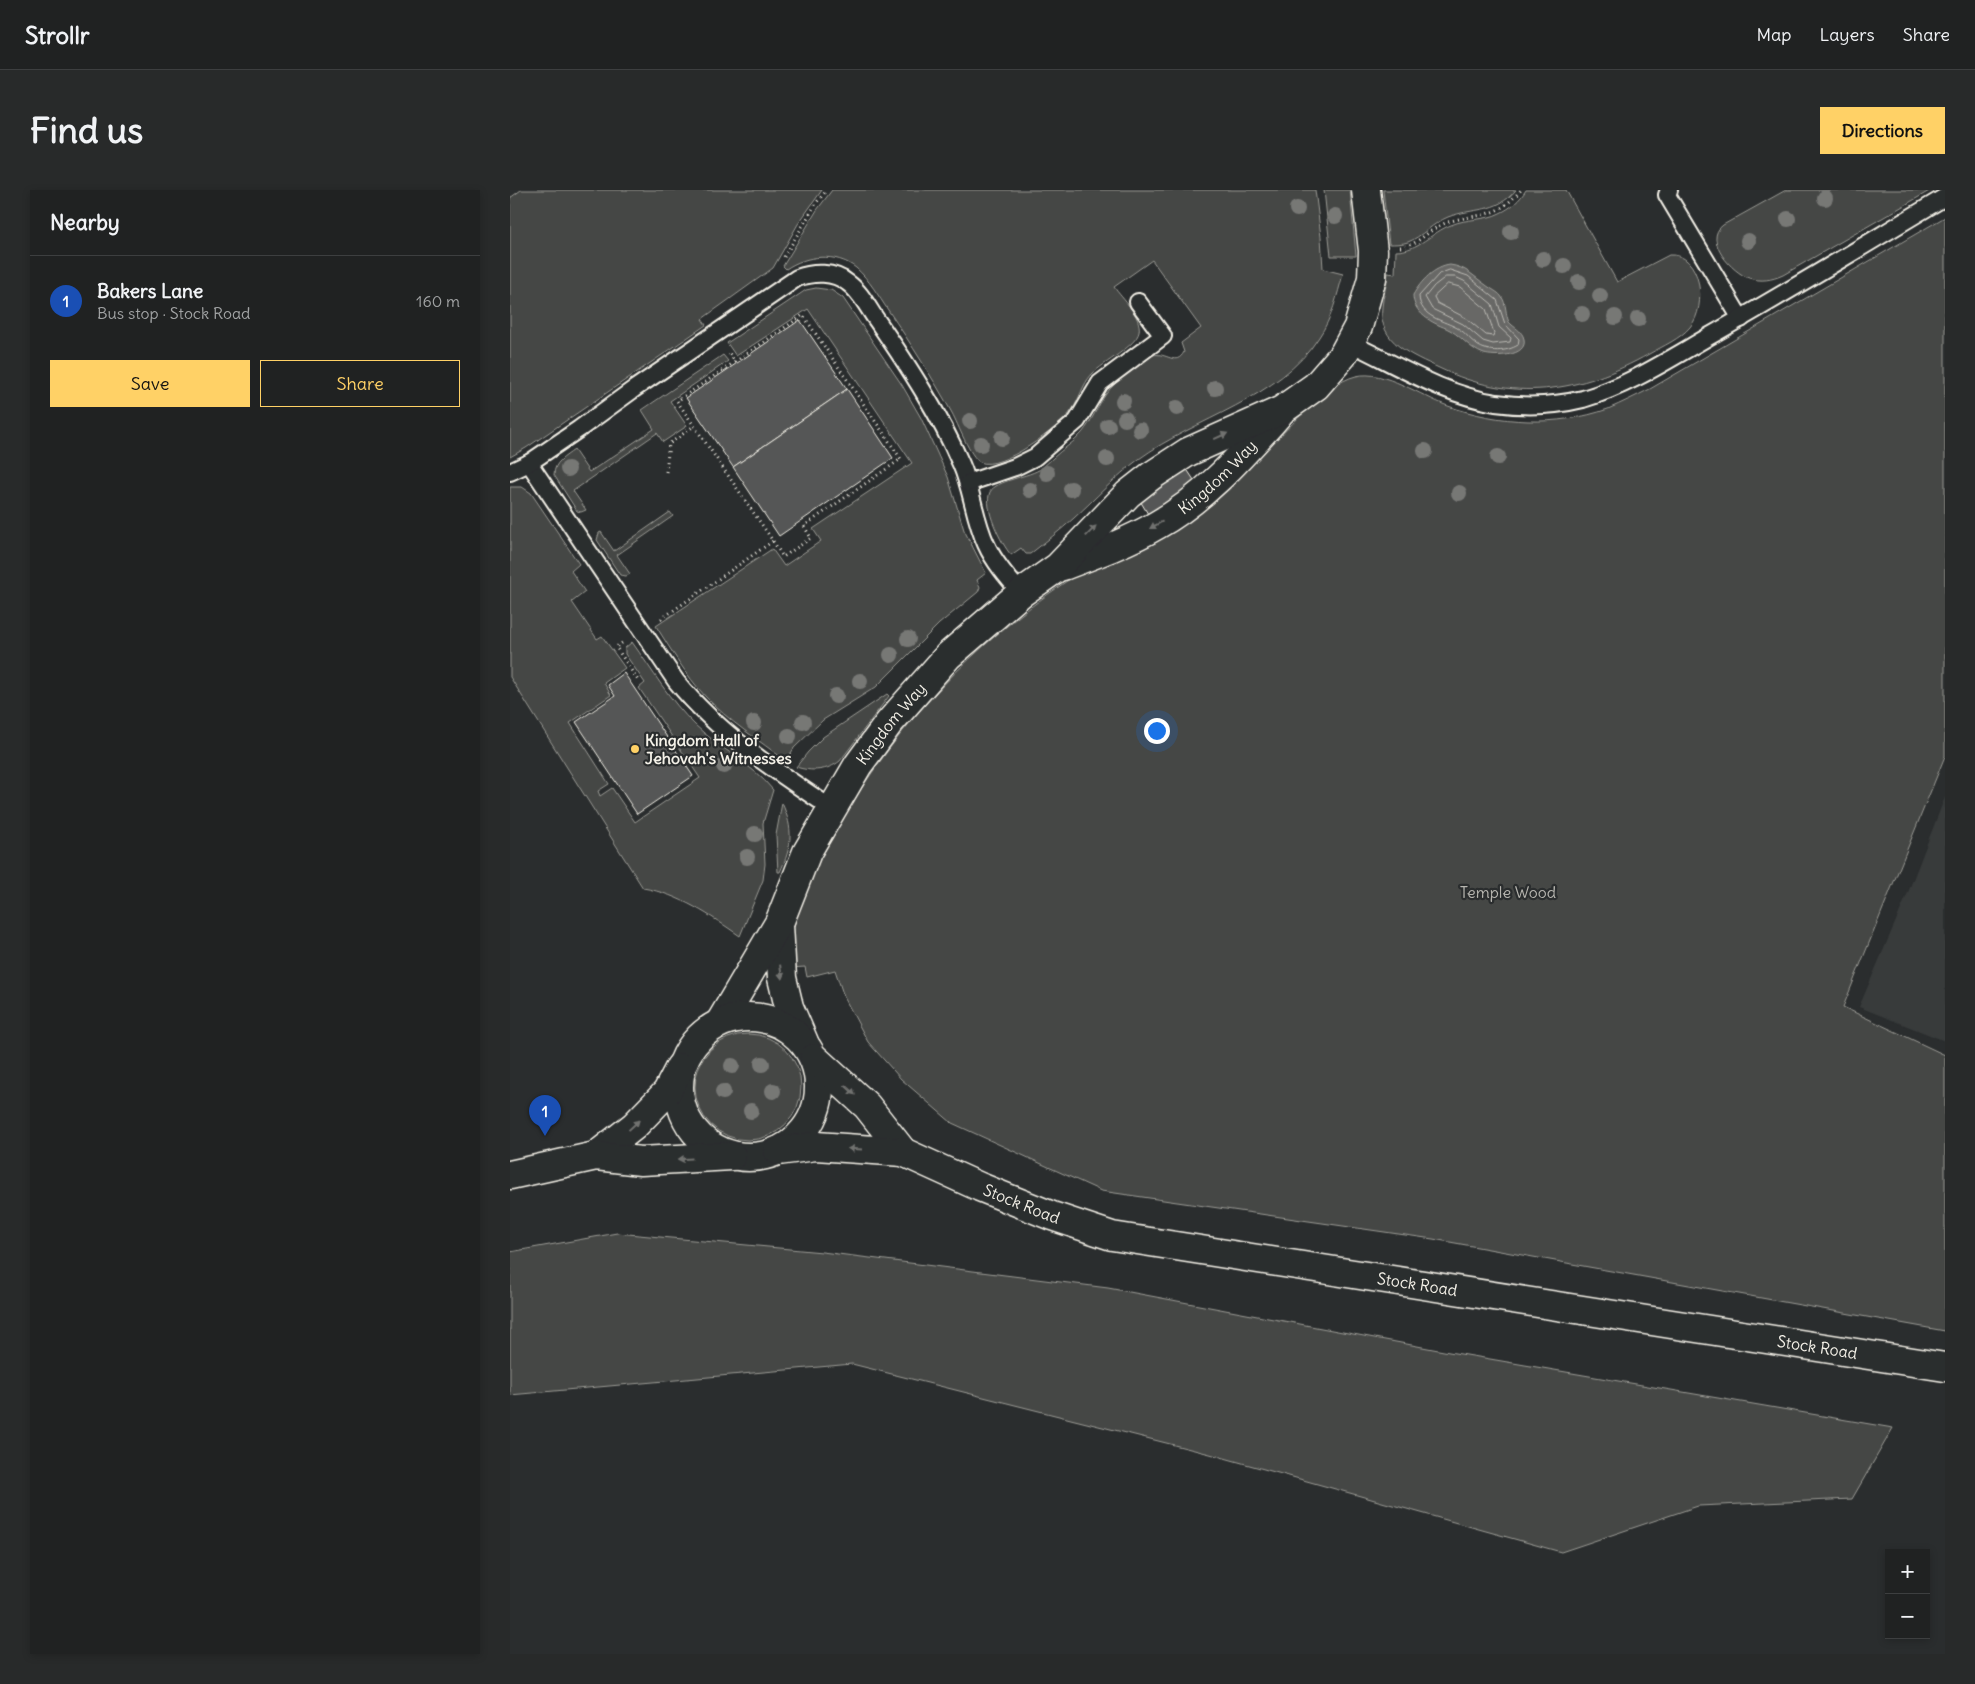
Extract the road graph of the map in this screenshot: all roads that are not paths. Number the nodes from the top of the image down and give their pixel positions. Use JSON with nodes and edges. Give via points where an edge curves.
{"nodes":[{"id":1,"x":1366,"y":190,"type":"edge"},
{"id":2,"x":1669,"y":190,"type":"edge"},
{"id":3,"x":1945,"y":197,"type":"edge"},
{"id":4,"x":1138,"y":302,"type":"dead end"},
{"id":5,"x":1741,"y":319,"type":"junction"},
{"id":6,"x":1350,"y":343,"type":"junction"},
{"id":7,"x":1282,"y":410,"type":"junction"},
{"id":8,"x":529,"y":463,"type":"junction"},
{"id":9,"x":510,"y":472,"type":"edge"},
{"id":10,"x":968,"y":483,"type":"junction"},
{"id":11,"x":1058,"y":567,"type":"junction"},
{"id":12,"x":1021,"y":593,"type":"junction"},
{"id":13,"x":831,"y":808,"type":"junction"},
{"id":14,"x":779,"y":923,"type":"junction"},
{"id":15,"x":721,"y":1022,"type":"junction"},
{"id":16,"x":809,"y":1050,"type":"junction"},
{"id":17,"x":683,"y":1061,"type":"junction"},
{"id":18,"x":778,"y":1151,"type":"junction"},
{"id":19,"x":903,"y":1152,"type":"junction"},
{"id":20,"x":596,"y":1156,"type":"junction"},
{"id":21,"x":734,"y":1156,"type":"junction"},
{"id":22,"x":510,"y":1176,"type":"edge"},
{"id":23,"x":1945,"y":1366,"type":"edge"}],
"edges":[{"from":1,"to":6,"type":"main road","name":"Kingdom Way","via":[[1373,250],[1372,278]]},
{"from":2,"to":5,"type":"lane","via":[[1667,195]]},
{"from":3,"to":5,"type":"lane"},
{"from":4,"to":10,"type":"lane","via":[[1163,336],[1100,383],[1077,421],[1036,457]]},
{"from":5,"to":6,"type":"lane","via":[[1609,390],[1582,399],[1535,405],[1498,403],[1463,395]]},
{"from":6,"to":7,"type":"main road","name":"Kingdom Way","via":[[1316,386]]},
{"from":11,"to":7,"type":"main road","name":"Kingdom Way","one_way":true,"via":[[1128,494],[1151,476],[1188,452]]},
{"from":7,"to":11,"type":"main road","name":"Kingdom Way","one_way":true,"via":[[1239,459],[1209,487],[1158,525]]},
{"from":8,"to":9,"type":"lane"},
{"from":8,"to":10,"type":"lane","via":[[798,278],[821,273],[842,278],[861,298],[924,392],[946,431]]},
{"from":8,"to":13,"type":"lane","via":[[696,706],[784,777]]},
{"from":10,"to":12,"type":"lane","via":[[986,545]]},
{"from":11,"to":12,"type":"main road","name":"Kingdom Way"},
{"from":12,"to":13,"type":"main road","name":"Kingdom Way","via":[[948,656],[916,691],[858,765]]},
{"from":13,"to":14,"type":"main road","name":"Kingdom Way","via":[[807,852]]},
{"from":14,"to":15,"type":"main road","name":"Kingdom Way"},
{"from":14,"to":16,"type":"main road","name":"Kingdom Way","one_way":true,"via":[[782,978],[788,1007]]},
{"from":15,"to":16,"type":"main road","via":[[739,1016],[758,1016],[775,1021],[791,1030]]},
{"from":15,"to":17,"type":"main road","via":[[692,1044]]},
{"from":16,"to":18,"type":"main road","via":[[819,1075],[815,1111],[807,1128]]},
{"from":16,"to":19,"type":"main road","name":"Stock Road","one_way":true,"via":[[867,1106]]},
{"from":20,"to":17,"type":"main road","one_way":true,"via":[[634,1126],[667,1092]]},
{"from":17,"to":21,"type":"main road","via":[[679,1097],[684,1115],[708,1144]]},
{"from":19,"to":18,"type":"main road","name":"Stock Road","one_way":true,"via":[[816,1146]]},
{"from":18,"to":21,"type":"main road","via":[[761,1156]]},
{"from":19,"to":23,"type":"main road","name":"Stock Road","via":[[1052,1216],[1112,1236]]},
{"from":21,"to":20,"type":"main road","one_way":true,"via":[[641,1161]]},
{"from":20,"to":22,"type":"main road"}]}
